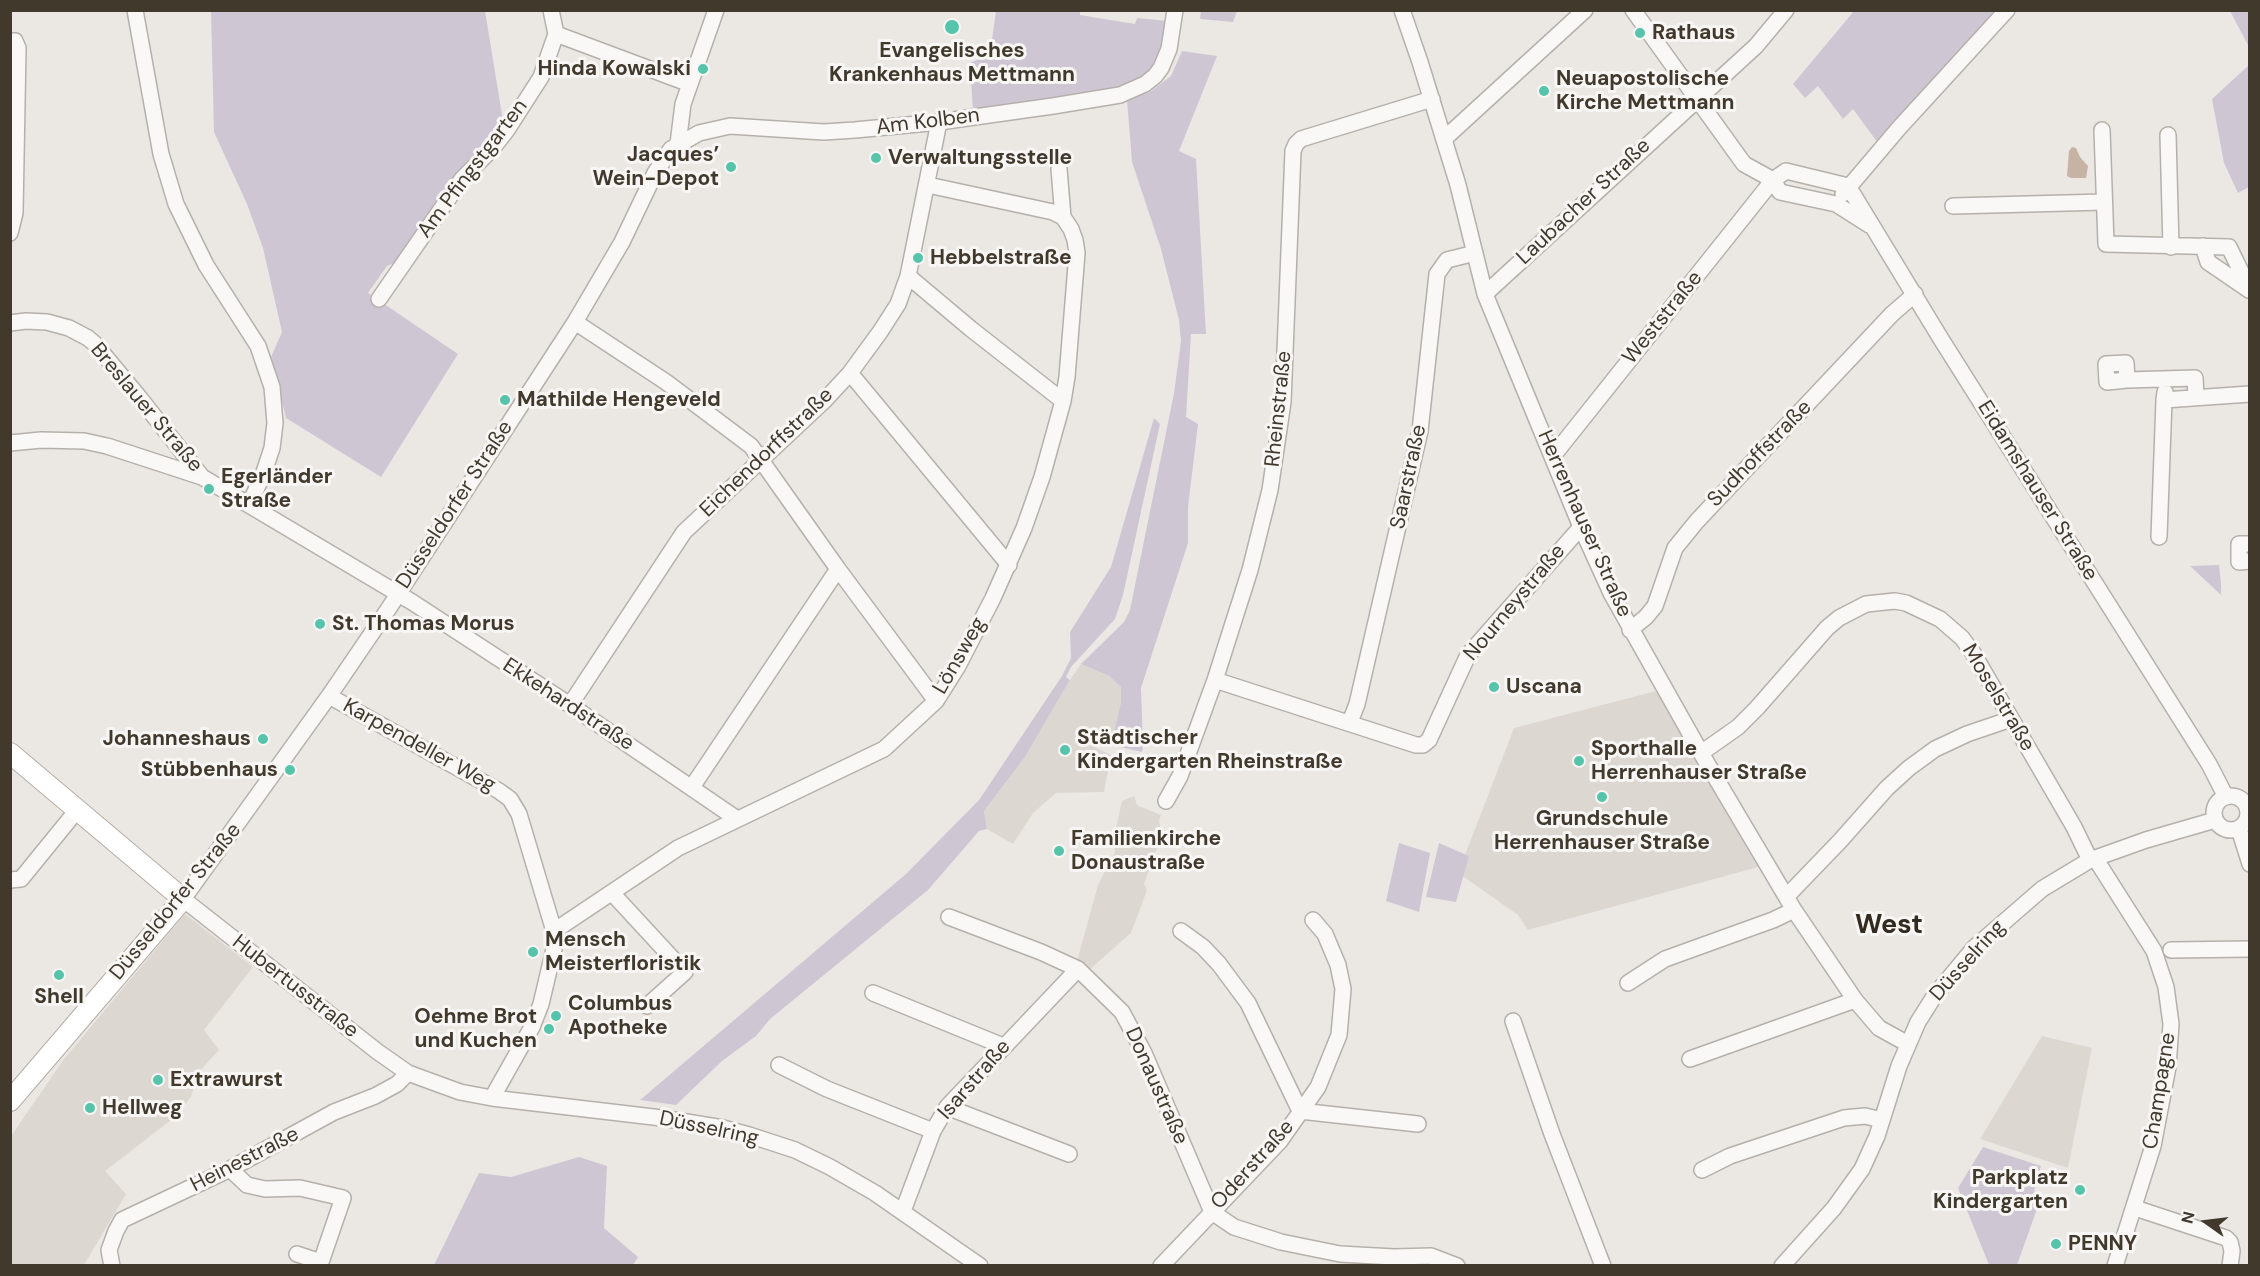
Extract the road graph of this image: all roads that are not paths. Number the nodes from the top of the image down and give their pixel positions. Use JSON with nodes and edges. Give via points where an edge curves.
{"nodes":[{"id":1,"x":135,"y":10,"type":"edge"},
{"id":2,"x":551,"y":10,"type":"edge"},
{"id":3,"x":716,"y":10,"type":"edge"},
{"id":4,"x":1175,"y":10,"type":"edge"},
{"id":5,"x":1402,"y":10,"type":"edge"},
{"id":6,"x":1585,"y":10,"type":"edge"},
{"id":7,"x":1633,"y":10,"type":"edge"},
{"id":8,"x":1786,"y":10,"type":"edge"},
{"id":9,"x":2007,"y":10,"type":"edge"},
{"id":10,"x":556,"y":34,"type":"junction"},
{"id":11,"x":10,"y":40,"type":"edge"},
{"id":12,"x":690,"y":84,"type":"junction"},
{"id":13,"x":1432,"y":99,"type":"junction"},
{"id":14,"x":1697,"y":99,"type":"junction"},
{"id":15,"x":939,"y":122,"type":"junction"},
{"id":16,"x":2102,"y":130,"type":"dead end"},
{"id":17,"x":2168,"y":135,"type":"dead end"},
{"id":18,"x":1444,"y":139,"type":"junction"},
{"id":19,"x":678,"y":144,"type":"junction"},
{"id":20,"x":1059,"y":169,"type":"dead end"},
{"id":21,"x":1773,"y":180,"type":"junction"},
{"id":22,"x":928,"y":185,"type":"junction"},
{"id":23,"x":1848,"y":186,"type":"junction"},
{"id":24,"x":2104,"y":202,"type":"junction"},
{"id":25,"x":1836,"y":204,"type":"junction"},
{"id":26,"x":1953,"y":206,"type":"dead end"},
{"id":27,"x":1063,"y":217,"type":"junction"},
{"id":28,"x":1874,"y":229,"type":"junction"},
{"id":29,"x":10,"y":233,"type":"edge"},
{"id":30,"x":2203,"y":246,"type":"junction"},
{"id":31,"x":2171,"y":247,"type":"junction"},
{"id":32,"x":1475,"y":253,"type":"junction"},
{"id":33,"x":908,"y":276,"type":"junction"},
{"id":34,"x":2250,"y":290,"type":"edge"},
{"id":35,"x":1485,"y":294,"type":"junction"},
{"id":36,"x":1915,"y":294,"type":"junction"},
{"id":37,"x":379,"y":299,"type":"dead end"},
{"id":38,"x":575,"y":322,"type":"junction"},
{"id":39,"x":10,"y":323,"type":"edge"},
{"id":40,"x":850,"y":373,"type":"junction"},
{"id":41,"x":2165,"y":379,"type":"junction"},
{"id":42,"x":2127,"y":380,"type":"dead end"},
{"id":43,"x":2250,"y":394,"type":"edge"},
{"id":44,"x":2196,"y":398,"type":"junction"},
{"id":45,"x":1063,"y":400,"type":"junction"},
{"id":46,"x":2164,"y":400,"type":"junction"},
{"id":47,"x":10,"y":443,"type":"edge"},
{"id":48,"x":1553,"y":456,"type":"junction"},
{"id":49,"x":762,"y":461,"type":"junction"},
{"id":50,"x":202,"y":477,"type":"junction"},
{"id":51,"x":250,"y":503,"type":"junction"},
{"id":52,"x":1581,"y":527,"type":"junction"},
{"id":53,"x":2159,"y":537,"type":"dead end"},
{"id":54,"x":2250,"y":544,"type":"edge"},
{"id":55,"x":2250,"y":561,"type":"edge"},
{"id":56,"x":1009,"y":565,"type":"junction"},
{"id":57,"x":838,"y":569,"type":"junction"},
{"id":58,"x":398,"y":594,"type":"junction"},
{"id":59,"x":1630,"y":630,"type":"junction"},
{"id":60,"x":1215,"y":680,"type":"junction"},
{"id":61,"x":329,"y":696,"type":"junction"},
{"id":62,"x":936,"y":701,"type":"junction"},
{"id":63,"x":570,"y":705,"type":"junction"},
{"id":64,"x":2011,"y":719,"type":"junction"},
{"id":65,"x":1350,"y":722,"type":"junction"},
{"id":66,"x":10,"y":753,"type":"edge"},
{"id":67,"x":1701,"y":753,"type":"junction"},
{"id":68,"x":692,"y":787,"type":"junction"},
{"id":69,"x":2226,"y":797,"type":"junction"},
{"id":70,"x":1166,"y":801,"type":"dead end"},
{"id":71,"x":2249,"y":806,"type":"edge"},
{"id":72,"x":78,"y":809,"type":"junction"},
{"id":73,"x":737,"y":819,"type":"junction"},
{"id":74,"x":2215,"y":819,"type":"junction"},
{"id":75,"x":2239,"y":829,"type":"junction"},
{"id":76,"x":2093,"y":859,"type":"junction"},
{"id":77,"x":2250,"y":864,"type":"edge"},
{"id":78,"x":10,"y":880,"type":"edge"},
{"id":79,"x":612,"y":893,"type":"junction"},
{"id":80,"x":183,"y":899,"type":"junction"},
{"id":81,"x":1791,"y":903,"type":"junction"},
{"id":82,"x":949,"y":917,"type":"dead end"},
{"id":83,"x":1313,"y":920,"type":"dead end"},
{"id":84,"x":554,"y":931,"type":"junction"},
{"id":85,"x":1181,"y":931,"type":"dead end"},
{"id":86,"x":2250,"y":949,"type":"edge"},
{"id":87,"x":2171,"y":950,"type":"dead end"},
{"id":88,"x":1078,"y":969,"type":"junction"},
{"id":89,"x":1628,"y":983,"type":"dead end"},
{"id":90,"x":873,"y":993,"type":"dead end"},
{"id":91,"x":1855,"y":1000,"type":"junction"},
{"id":92,"x":647,"y":1006,"type":"dead end"},
{"id":93,"x":1513,"y":1021,"type":"dead end"},
{"id":94,"x":1908,"y":1044,"type":"junction"},
{"id":95,"x":1003,"y":1046,"type":"junction"},
{"id":96,"x":1690,"y":1059,"type":"dead end"},
{"id":97,"x":779,"y":1065,"type":"dead end"},
{"id":98,"x":408,"y":1073,"type":"junction"},
{"id":99,"x":492,"y":1098,"type":"junction"},
{"id":100,"x":10,"y":1101,"type":"edge"},
{"id":101,"x":947,"y":1107,"type":"junction"},
{"id":102,"x":1300,"y":1111,"type":"junction"},
{"id":103,"x":1882,"y":1120,"type":"junction"},
{"id":104,"x":1418,"y":1124,"type":"dead end"},
{"id":105,"x":933,"y":1131,"type":"junction"},
{"id":106,"x":1070,"y":1154,"type":"dead end"},
{"id":107,"x":230,"y":1169,"type":"junction"},
{"id":108,"x":1702,"y":1170,"type":"dead end"},
{"id":109,"x":2135,"y":1209,"type":"junction"},
{"id":110,"x":903,"y":1211,"type":"junction"},
{"id":111,"x":1212,"y":1212,"type":"junction"},
{"id":112,"x":297,"y":1254,"type":"dead end"},
{"id":113,"x":112,"y":1266,"type":"edge"},
{"id":114,"x":980,"y":1266,"type":"edge"},
{"id":115,"x":1161,"y":1266,"type":"edge"},
{"id":116,"x":1457,"y":1266,"type":"edge"},
{"id":117,"x":1603,"y":1266,"type":"edge"},
{"id":118,"x":1782,"y":1266,"type":"edge"},
{"id":119,"x":2115,"y":1266,"type":"edge"},
{"id":120,"x":2230,"y":1266,"type":"edge"}],
"edges":[{"from":1,"to":51,"type":"street","via":[[161,154],[176,204],[206,265],[258,346],[272,387],[275,423],[269,460]]},
{"from":2,"to":10,"type":"street"},
{"from":3,"to":12,"type":"street"},
{"from":4,"to":15,"type":"street","name":"Am Kolben","via":[[1165,60],[1145,84],[1114,96]]},
{"from":5,"to":13,"type":"street","name":"Herrenhauser Straße"},
{"from":6,"to":18,"type":"street"},
{"from":7,"to":14,"type":"street"},
{"from":8,"to":14,"type":"street","name":"Laubacher Straße","via":[[1756,46]]},
{"from":9,"to":23,"type":"street"},
{"from":10,"to":12,"type":"street"},
{"from":10,"to":37,"type":"street","name":"Am Pfingstgarten","via":[[541,76],[507,130],[462,179]]},
{"from":11,"to":29,"type":"street","via":[[18,48],[15,213]]},
{"from":12,"to":19,"type":"street","via":[[680,117]]},
{"from":13,"to":18,"type":"street","name":"Herrenhauser Straße"},
{"from":13,"to":60,"type":"street","name":"Rheinstraße","via":[[1301,139],[1293,151],[1280,425],[1256,546]]},
{"from":14,"to":21,"type":"street","via":[[1744,164]]},
{"from":14,"to":35,"type":"street","name":"Laubacher Straße"},
{"from":15,"to":19,"type":"street","name":"Am Kolben","via":[[824,132],[730,126],[708,130]]},
{"from":15,"to":22,"type":"street"},
{"from":16,"to":24,"type":"street"},
{"from":17,"to":31,"type":"street"},
{"from":18,"to":32,"type":"street","name":"Herrenhauser Straße"},
{"from":19,"to":38,"type":"street","name":"Düsseldorfer Straße","via":[[659,166],[622,242]]},
{"from":20,"to":27,"type":"street","name":"Lönsweg"},
{"from":21,"to":23,"type":"street","via":[[1786,171]]},
{"from":21,"to":25,"type":"street","via":[[1780,192]]},
{"from":21,"to":48,"type":"street","name":"Weststraße"},
{"from":22,"to":27,"type":"street","via":[[1044,209]]},
{"from":22,"to":33,"type":"street","name":"Eichendorffstraße"},
{"from":23,"to":25,"type":"street"},
{"from":23,"to":28,"type":"street","name":"Eidamshauser Straße"},
{"from":24,"to":26,"type":"street"},
{"from":24,"to":31,"type":"street","via":[[2106,244]]},
{"from":25,"to":28,"type":"street"},
{"from":27,"to":45,"type":"street","name":"Lönsweg","via":[[1071,229],[1077,253]]},
{"from":28,"to":36,"type":"street","name":"Eidamshauser Straße"},
{"from":30,"to":31,"type":"street"},
{"from":30,"to":34,"type":"street","via":[[2208,262]]},
{"from":30,"to":34,"type":"street","via":[[2229,247]]},
{"from":32,"to":35,"type":"street","name":"Herrenhauser Straße"},
{"from":32,"to":65,"type":"street","name":"Saarstraße","via":[[1447,260],[1437,274],[1420,431]]},
{"from":33,"to":40,"type":"street","name":"Eichendorffstraße","via":[[898,304]]},
{"from":33,"to":45,"type":"street"},
{"from":35,"to":48,"type":"street","name":"Herrenhauser Straße"},
{"from":36,"to":59,"type":"street","name":"Sudhoffstraße","via":[[1697,521],[1676,548],[1655,606]]},
{"from":36,"to":69,"type":"street","name":"Eidamshauser Straße","via":[[2210,764]]},
{"from":38,"to":49,"type":"street","via":[[685,396],[751,446]]},
{"from":38,"to":58,"type":"street","name":"Düsseldorfer Straße"},
{"from":39,"to":50,"type":"street","name":"Breslauer Straße","via":[[55,323],[96,344]]},
{"from":40,"to":49,"type":"street","name":"Eichendorffstraße"},
{"from":40,"to":56,"type":"street"},
{"from":41,"to":42,"type":"street"},
{"from":41,"to":44,"type":"street","via":[[2195,378]]},
{"from":41,"to":46,"type":"street"},
{"from":43,"to":44,"type":"street"},
{"from":44,"to":46,"type":"street"},
{"from":45,"to":56,"type":"street","name":"Lönsweg","via":[[1042,477]]},
{"from":46,"to":53,"type":"street"},
{"from":47,"to":50,"type":"street","via":[[96,443]]},
{"from":48,"to":52,"type":"street","name":"Herrenhauser Straße"},
{"from":49,"to":57,"type":"street"},
{"from":49,"to":63,"type":"street","name":"Eichendorffstraße","via":[[677,541]]},
{"from":50,"to":51,"type":"street","name":"Breslauer Straße"},
{"from":51,"to":58,"type":"street","name":"Breslauer Straße"},
{"from":52,"to":59,"type":"street","name":"Herrenhauser Straße"},
{"from":52,"to":65,"type":"street","name":"Nourneystraße","via":[[1467,655],[1429,740],[1416,745]]},
{"from":54,"to":55,"type":"street","via":[[2238,544],[2239,562]]},
{"from":56,"to":62,"type":"street","name":"Lönsweg"},
{"from":57,"to":62,"type":"street"},
{"from":57,"to":68,"type":"street"},
{"from":58,"to":61,"type":"street","name":"Düsseldorfer Straße"},
{"from":58,"to":63,"type":"street","name":"Ekkehardstraße"},
{"from":59,"to":67,"type":"street","name":"Herrenhauser Straße"},
{"from":60,"to":65,"type":"street","name":"Nourneystraße"},
{"from":60,"to":70,"type":"street","name":"Rheinstraße","via":[[1180,776]]},
{"from":61,"to":80,"type":"street","name":"Düsseldorfer Straße"},
{"from":61,"to":84,"type":"street","name":"Karpendeller Weg","via":[[507,796],[519,814]]},
{"from":62,"to":73,"type":"street","name":"Lönsweg","via":[[884,749]]},
{"from":63,"to":68,"type":"street","name":"Ekkehardstraße"},
{"from":64,"to":67,"type":"street","name":"Moselstraße","via":[[1962,638],[1940,619],[1916,607],[1882,601],[1858,606],[1827,628],[1738,727]]},
{"from":64,"to":76,"type":"street","name":"Moselstraße"},
{"from":64,"to":81,"type":"street","via":[[1935,749],[1909,768],[1840,841]]},
{"from":66,"to":72,"type":"main road"},
{"from":67,"to":81,"type":"street","name":"Herrenhauser Straße"},
{"from":68,"to":73,"type":"street","name":"Ekkehardstraße"},
{"from":69,"to":71,"type":"street","via":[[2239,797]]},
{"from":69,"to":74,"type":"street","via":[[2217,803]]},
{"from":71,"to":75,"type":"street","via":[[2248,819]]},
{"from":72,"to":78,"type":"street","via":[[21,879]]},
{"from":72,"to":80,"type":"main road"},
{"from":73,"to":79,"type":"street","name":"Lönsweg","via":[[678,848]]},
{"from":74,"to":75,"type":"street","via":[[2223,829]]},
{"from":74,"to":76,"type":"street","name":"Düsselring"},
{"from":75,"to":77,"type":"street"},
{"from":76,"to":94,"type":"street","name":"Düsselring","via":[[2042,889],[1974,948],[1935,995]]},
{"from":76,"to":109,"type":"street","name":"Champagne","via":[[2154,951],[2170,1006],[2164,1092]]},
{"from":79,"to":84,"type":"street","name":"Lönsweg"},
{"from":79,"to":92,"type":"street","via":[[685,972]]},
{"from":80,"to":98,"type":"street","name":"Hubertusstraße"},
{"from":80,"to":100,"type":"main road","name":"Düsseldorfer Straße"},
{"from":81,"to":89,"type":"street","via":[[1773,920],[1665,959]]},
{"from":81,"to":91,"type":"street","name":"Herrenhauser Straße"},
{"from":82,"to":88,"type":"street","name":"Donaustraße"},
{"from":83,"to":102,"type":"street","name":"Oderstraße","via":[[1325,934],[1343,989],[1339,1035],[1318,1087]]},
{"from":84,"to":99,"type":"street","name":"Karpendeller Weg","via":[[554,949],[541,1004]]},
{"from":85,"to":102,"type":"street","via":[[1219,964],[1248,1003]]},
{"from":86,"to":87,"type":"street"},
{"from":88,"to":95,"type":"street","name":"Isarstraße"},
{"from":88,"to":111,"type":"street","name":"Donaustraße","via":[[1122,1012],[1144,1053]]},
{"from":90,"to":95,"type":"street"},
{"from":91,"to":94,"type":"street","name":"Herrenhauser Straße","via":[[1879,1028]]},
{"from":91,"to":96,"type":"street"},
{"from":93,"to":117,"type":"street"},
{"from":94,"to":103,"type":"street","name":"Düsselring"},
{"from":95,"to":101,"type":"street","name":"Isarstraße"},
{"from":97,"to":105,"type":"street","via":[[827,1089]]},
{"from":98,"to":99,"type":"street","name":"Düsselring","via":[[460,1092]]},
{"from":98,"to":107,"type":"street","name":"Heinestraße","via":[[375,1096],[334,1112]]},
{"from":99,"to":110,"type":"street","name":"Düsselring","via":[[723,1128],[795,1150]]},
{"from":101,"to":105,"type":"street","name":"Isarstraße"},
{"from":101,"to":106,"type":"street"},
{"from":102,"to":104,"type":"street"},
{"from":102,"to":111,"type":"street","name":"Oderstraße","via":[[1280,1141]]},
{"from":103,"to":108,"type":"street","via":[[1865,1116],[1844,1118],[1730,1156]]},
{"from":103,"to":118,"type":"street","name":"Düsselring","via":[[1862,1169],[1834,1208]]},
{"from":105,"to":110,"type":"street","name":"Isarstraße"},
{"from":107,"to":112,"type":"street","via":[[248,1185],[265,1189],[300,1188],[343,1198],[321,1262]]},
{"from":107,"to":113,"type":"street","name":"Heinestraße","via":[[122,1220],[109,1250]]},
{"from":109,"to":119,"type":"street","name":"Champagne"},
{"from":109,"to":120,"type":"street","via":[[2226,1238],[2232,1251]]},
{"from":110,"to":114,"type":"street","name":"Düsselring"},
{"from":111,"to":115,"type":"street","name":"Oderstraße"},
{"from":111,"to":116,"type":"street","via":[[1234,1227],[1281,1242],[1340,1254],[1431,1256]]}]}
